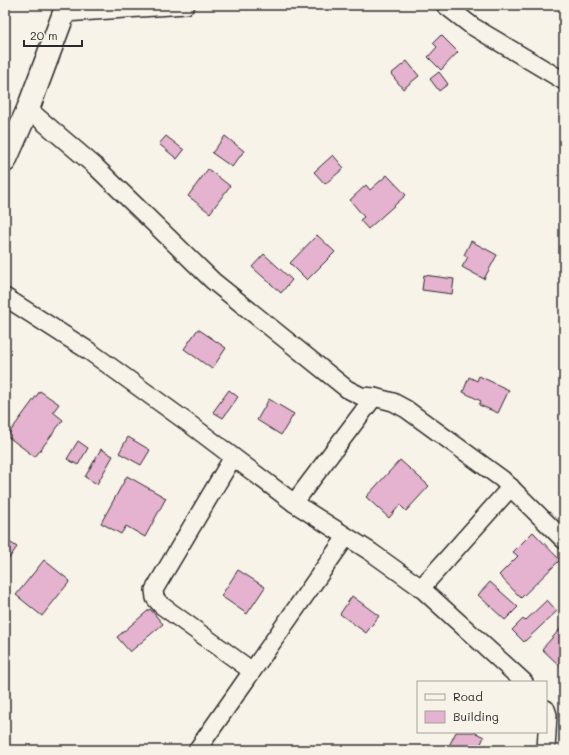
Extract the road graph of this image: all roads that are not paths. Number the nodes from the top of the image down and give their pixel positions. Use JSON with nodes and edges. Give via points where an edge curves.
{"nodes":[{"id":1,"x":186,"y":5,"type":"edge"},
{"id":2,"x":445,"y":5,"type":"edge"},
{"id":3,"x":65,"y":9,"type":"edge"},
{"id":4,"x":564,"y":81,"type":"edge"},
{"id":5,"x":28,"y":109,"type":"junction"},
{"id":6,"x":5,"y":161,"type":"edge"},
{"id":7,"x":5,"y":297,"type":"edge"},
{"id":8,"x":374,"y":396,"type":"junction"},
{"id":9,"x":233,"y":457,"type":"junction"},
{"id":10,"x":511,"y":487,"type":"junction"},
{"id":11,"x":294,"y":503,"type":"junction"},
{"id":12,"x":346,"y":537,"type":"junction"},
{"id":13,"x":564,"y":540,"type":"edge"},
{"id":14,"x":421,"y":588,"type":"junction"},
{"id":15,"x":252,"y":671,"type":"junction"},
{"id":16,"x":523,"y":681,"type":"edge"},
{"id":17,"x":547,"y":712,"type":"edge"},
{"id":18,"x":547,"y":732,"type":"edge"},
{"id":19,"x":547,"y":733,"type":"edge"},
{"id":20,"x":197,"y":750,"type":"edge"},
{"id":21,"x":546,"y":750,"type":"edge"}],
"edges":[{"from":1,"to":3,"type":"street"},
{"from":2,"to":4,"type":"street","via":[[472,26]]},
{"from":3,"to":5,"type":"main road"},
{"from":5,"to":6,"type":"main road"},
{"from":5,"to":8,"type":"street","via":[[96,167],[213,281],[347,389],[361,396]]},
{"from":7,"to":9,"type":"street","via":[[89,351]]},
{"from":8,"to":10,"type":"street","via":[[406,409]]},
{"from":8,"to":11,"type":"street"},
{"from":9,"to":11,"type":"street"},
{"from":9,"to":15,"type":"street","via":[[154,590],[155,598],[162,605]]},
{"from":10,"to":13,"type":"street"},
{"from":10,"to":14,"type":"street"},
{"from":11,"to":12,"type":"street"},
{"from":12,"to":14,"type":"street"},
{"from":12,"to":15,"type":"street"},
{"from":14,"to":16,"type":"street"},
{"from":15,"to":20,"type":"street"},
{"from":17,"to":18,"type":"street"},
{"from":19,"to":21,"type":"street"}]}
